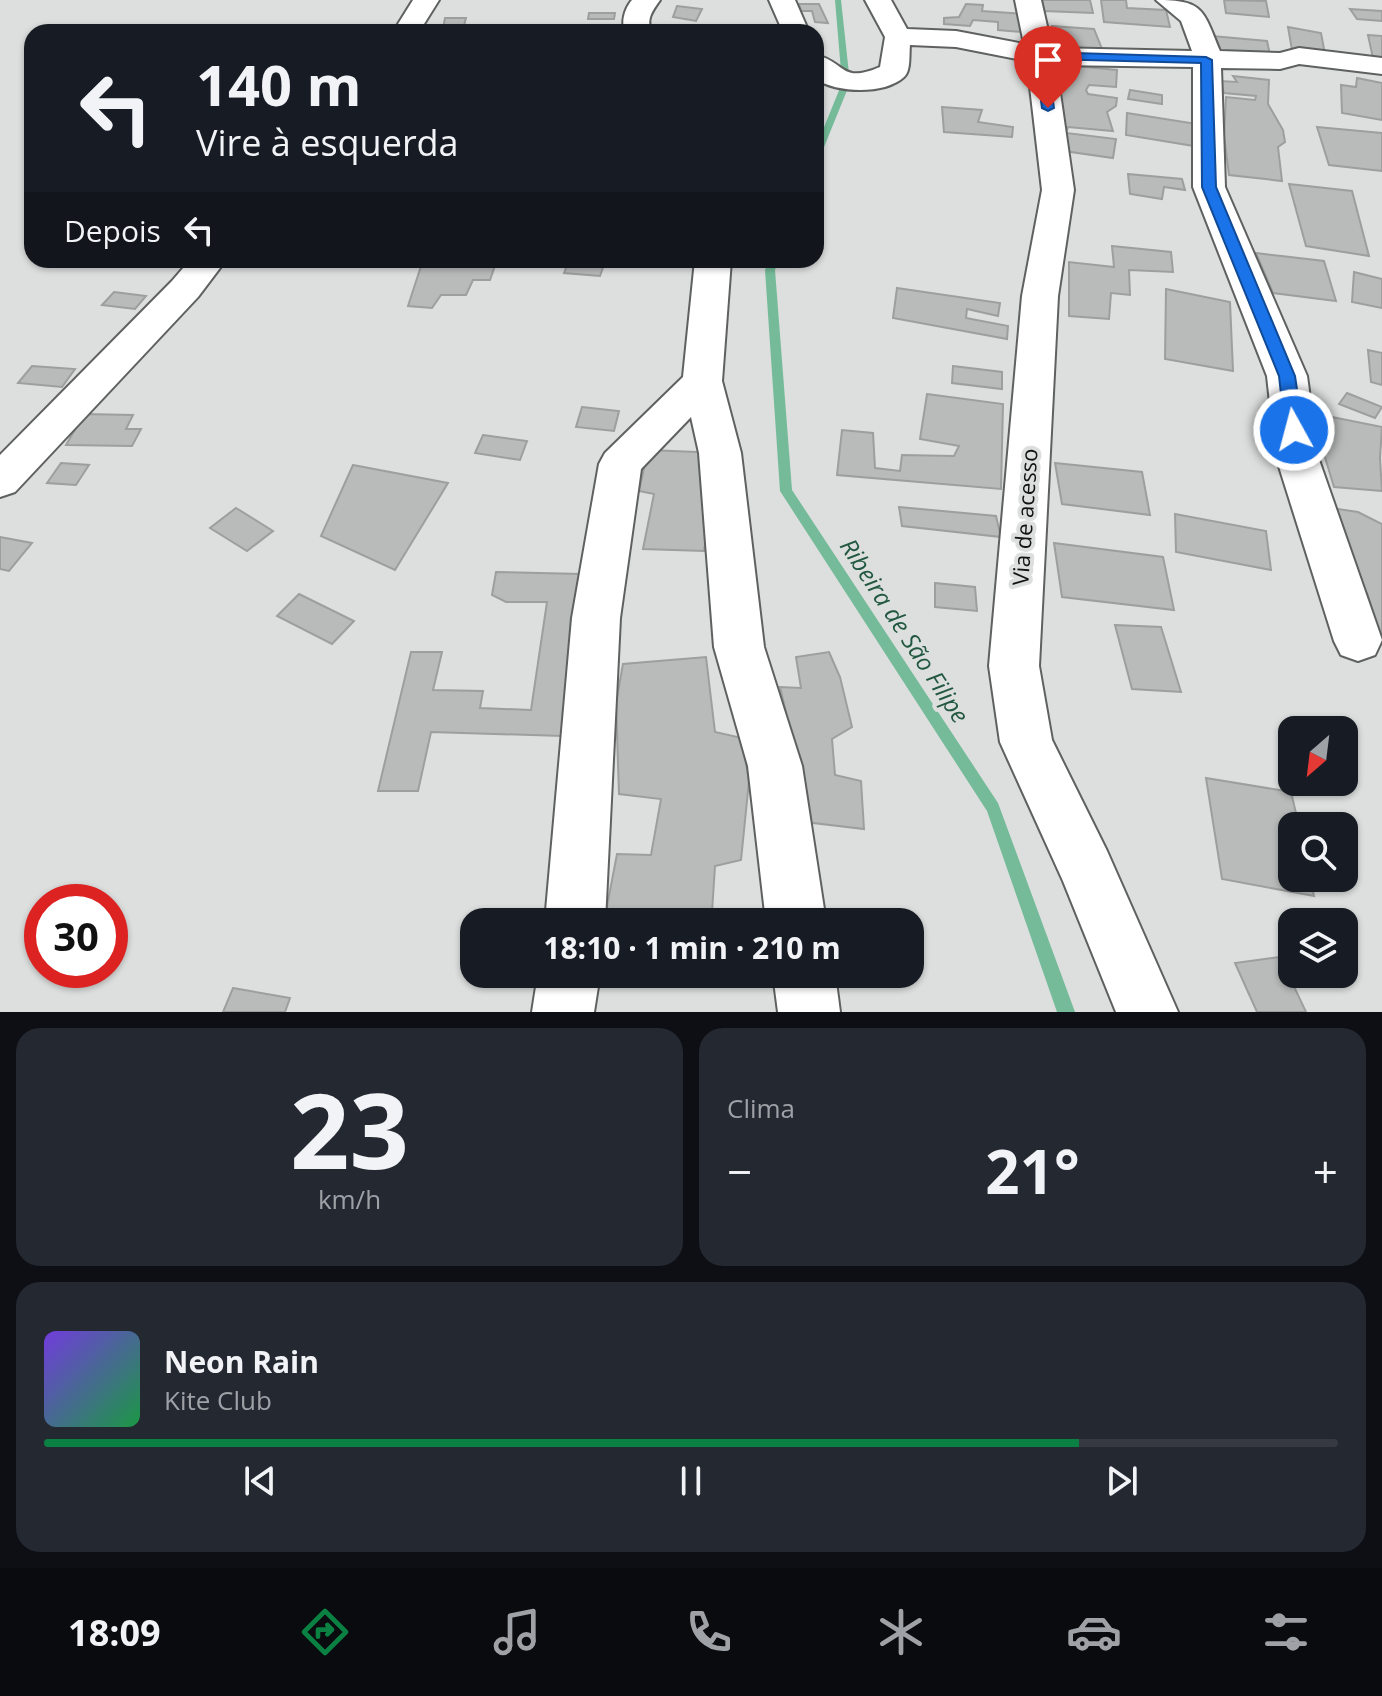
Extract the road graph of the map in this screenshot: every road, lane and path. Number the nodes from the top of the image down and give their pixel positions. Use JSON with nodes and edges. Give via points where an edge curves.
{"nodes":[{"id":1,"x":426,"y":0,"type":"edge"},
{"id":2,"x":647,"y":0,"type":"edge"},
{"id":3,"x":782,"y":0,"type":"edge"},
{"id":4,"x":878,"y":0,"type":"edge"},
{"id":5,"x":1028,"y":0,"type":"edge"},
{"id":6,"x":1169,"y":0,"type":"edge"},
{"id":7,"x":411,"y":24,"type":"edge"},
{"id":8,"x":636,"y":24,"type":"edge"},
{"id":9,"x":792,"y":24,"type":"edge"},
{"id":10,"x":898,"y":37,"type":"junction"},
{"id":11,"x":1041,"y":56,"type":"junction"},
{"id":12,"x":1206,"y":60,"type":"junction"},
{"id":13,"x":1382,"y":66,"type":"edge"},
{"id":14,"x":824,"y":72,"type":"edge"},
{"id":15,"x":202,"y":268,"type":"edge"},
{"id":16,"x":712,"y":268,"type":"edge"},
{"id":17,"x":702,"y":381,"type":"junction"},
{"id":18,"x":0,"y":481,"type":"edge"},
{"id":19,"x":1358,"y":641,"type":"dead end"},
{"id":20,"x":576,"y":908,"type":"edge"},
{"id":21,"x":794,"y":908,"type":"edge"},
{"id":22,"x":567,"y":988,"type":"edge"},
{"id":23,"x":806,"y":988,"type":"edge"},
{"id":24,"x":563,"y":1012,"type":"edge"},
{"id":25,"x":809,"y":1012,"type":"edge"},
{"id":26,"x":1147,"y":1012,"type":"edge"}],
"edges":[{"from":1,"to":7,"type":"street"},
{"from":2,"to":8,"type":"street","via":[[639,7]]},
{"from":3,"to":9,"type":"street"},
{"from":4,"to":10,"type":"street"},
{"from":5,"to":11,"type":"street","name":"Via de acesso"},
{"from":6,"to":12,"type":"street","via":[[1193,17]]},
{"from":10,"to":11,"type":"street","via":[[956,39]]},
{"from":10,"to":14,"type":"street","via":[[893,72],[868,83],[846,83]]},
{"from":11,"to":12,"type":"street"},
{"from":11,"to":26,"type":"street","name":"Via de acesso","via":[[1058,190],[1040,296],[1014,666],[1026,742]]},
{"from":12,"to":13,"type":"street","via":[[1280,61],[1299,56]]},
{"from":12,"to":19,"type":"street","via":[[1209,187],[1287,376],[1297,457]]},
{"from":15,"to":18,"type":"street"},
{"from":16,"to":17,"type":"street"},
{"from":17,"to":20,"type":"street","via":[[620,464],[596,618]]},
{"from":17,"to":21,"type":"street","via":[[720,453],[739,647],[775,766]]},
{"from":22,"to":24,"type":"street"},
{"from":23,"to":25,"type":"street"}]}
